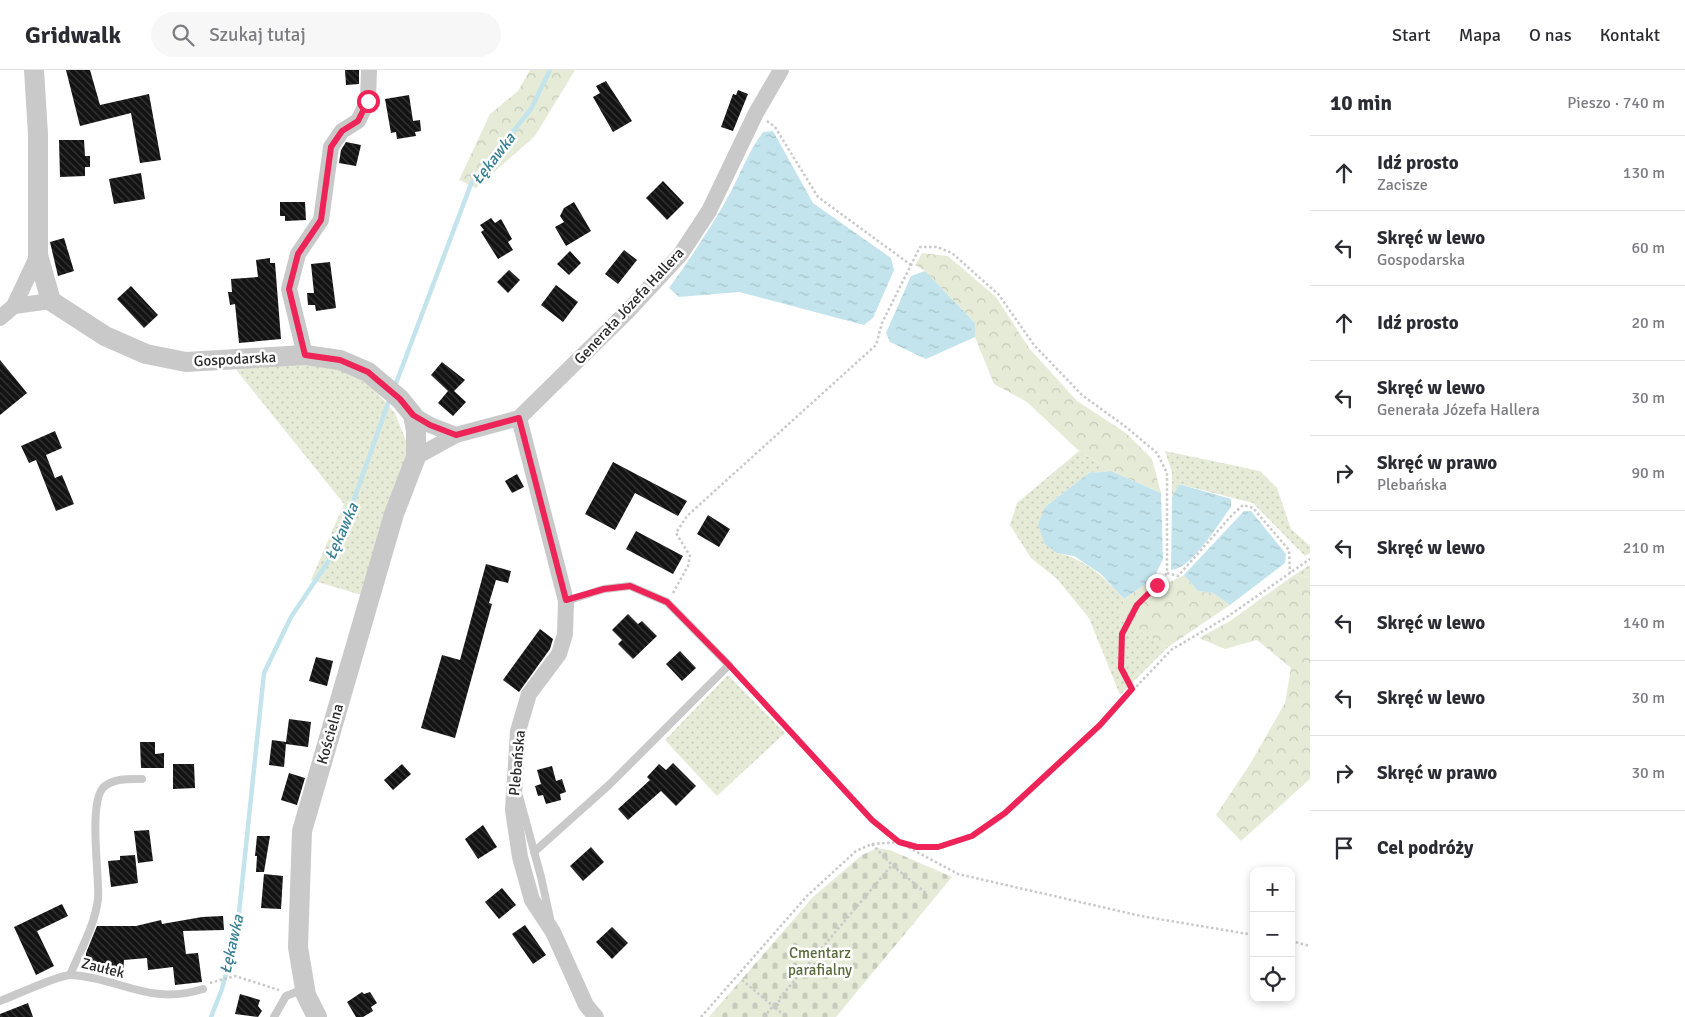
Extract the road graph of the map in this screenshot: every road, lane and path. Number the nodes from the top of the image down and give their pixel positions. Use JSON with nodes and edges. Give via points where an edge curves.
{"nodes":[{"id":1,"x":34,"y":70,"type":"edge"},
{"id":2,"x":369,"y":70,"type":"edge"},
{"id":3,"x":781,"y":70,"type":"edge"},
{"id":4,"x":756,"y":113,"type":"junction"},
{"id":5,"x":38,"y":255,"type":"junction"},
{"id":6,"x":911,"y":265,"type":"junction"},
{"id":7,"x":52,"y":301,"type":"junction"},
{"id":8,"x":14,"y":306,"type":"junction"},
{"id":9,"x":0,"y":318,"type":"edge"},
{"id":10,"x":305,"y":355,"type":"junction"},
{"id":11,"x":413,"y":415,"type":"junction"},
{"id":12,"x":519,"y":418,"type":"junction"},
{"id":13,"x":456,"y":435,"type":"junction"},
{"id":14,"x":416,"y":457,"type":"junction"},
{"id":15,"x":1310,"y":560,"type":"edge"},
{"id":16,"x":1167,"y":573,"type":"junction"},
{"id":17,"x":1290,"y":573,"type":"junction"},
{"id":18,"x":566,"y":600,"type":"junction"},
{"id":19,"x":667,"y":602,"type":"junction"},
{"id":20,"x":729,"y":665,"type":"junction"},
{"id":21,"x":1132,"y":689,"type":"junction"},
{"id":22,"x":142,"y":779,"type":"dead end"},
{"id":23,"x":515,"y":784,"type":"junction"},
{"id":24,"x":899,"y":842,"type":"junction"},
{"id":25,"x":872,"y":844,"type":"junction"},
{"id":26,"x":534,"y":852,"type":"junction"},
{"id":27,"x":892,"y":866,"type":"junction"},
{"id":28,"x":927,"y":894,"type":"dead end"},
{"id":29,"x":553,"y":932,"type":"junction"},
{"id":30,"x":1250,"y":934,"type":"edge"},
{"id":31,"x":1295,"y":942,"type":"edge"},
{"id":32,"x":1310,"y":946,"type":"edge"},
{"id":33,"x":70,"y":974,"type":"junction"},
{"id":34,"x":742,"y":980,"type":"dead end"},
{"id":35,"x":213,"y":981,"type":"dead end"},
{"id":36,"x":306,"y":988,"type":"junction"},
{"id":37,"x":203,"y":989,"type":"dead end"},
{"id":38,"x":286,"y":996,"type":"junction"},
{"id":39,"x":0,"y":1001,"type":"edge"},
{"id":40,"x":774,"y":1007,"type":"junction"},
{"id":41,"x":274,"y":1017,"type":"edge"},
{"id":42,"x":317,"y":1017,"type":"edge"},
{"id":43,"x":596,"y":1017,"type":"edge"},
{"id":44,"x":701,"y":1017,"type":"edge"},
{"id":45,"x":764,"y":1017,"type":"edge"},
{"id":46,"x":787,"y":1017,"type":"edge"}],
"edges":[{"from":1,"to":5,"type":"street","via":[[38,134]]},
{"from":2,"to":10,"type":"street","via":[[368,101],[358,121],[342,131],[331,147],[321,220],[298,254],[289,289]]},
{"from":3,"to":4,"type":"street","name":"Generała Józefa Hallera"},
{"from":4,"to":6,"type":"path","via":[[775,127],[818,197]]},
{"from":4,"to":12,"type":"street","name":"Generała Józefa Hallera","via":[[710,211],[680,255]]},
{"from":5,"to":7,"type":"street"},
{"from":5,"to":8,"type":"street"},
{"from":6,"to":16,"type":"path","via":[[920,248],[938,247],[952,253],[1000,295],[1034,345],[1082,395],[1157,453],[1167,473]]},
{"from":6,"to":19,"type":"path","via":[[882,323],[876,345],[687,516],[676,533],[690,556],[688,566]]},
{"from":7,"to":8,"type":"street"},
{"from":7,"to":10,"type":"street","name":"Gospodarska","via":[[105,336],[146,354],[186,362]]},
{"from":8,"to":9,"type":"street"},
{"from":10,"to":11,"type":"street","name":"Gospodarska","via":[[347,363],[368,372],[400,399]]},
{"from":11,"to":13,"type":"street"},
{"from":11,"to":14,"type":"street"},
{"from":12,"to":13,"type":"street","name":"Generała Józefa Hallera"},
{"from":12,"to":18,"type":"street","name":"Plebańska"},
{"from":13,"to":14,"type":"street","name":"Generała Józefa Hallera"},
{"from":14,"to":36,"type":"street","name":"Kościelna","via":[[394,514],[302,831],[298,947]]},
{"from":15,"to":17,"type":"path"},
{"from":16,"to":17,"type":"path","via":[[1178,576],[1243,506],[1253,508],[1289,550]]},
{"from":16,"to":21,"type":"path","via":[[1137,605],[1122,634],[1121,668]]},
{"from":17,"to":21,"type":"path","via":[[1227,618],[1170,650]]},
{"from":18,"to":19,"type":"lane","via":[[604,589],[630,586]]},
{"from":18,"to":23,"type":"street","name":"Plebańska","via":[[565,634],[559,654],[529,694],[518,731]]},
{"from":19,"to":20,"type":"lane"},
{"from":20,"to":24,"type":"path","via":[[872,820]]},
{"from":20,"to":26,"type":"lane","via":[[610,784]]},
{"from":21,"to":24,"type":"path","via":[[1100,725],[1013,806],[972,836],[938,847],[917,847]]},
{"from":22,"to":33,"type":"lane","via":[[118,779],[103,786],[97,800],[98,899]]},
{"from":23,"to":26,"type":"lane"},
{"from":23,"to":29,"type":"street","name":"Plebańska","via":[[514,810],[520,857],[532,900]]},
{"from":24,"to":25,"type":"path"},
{"from":24,"to":30,"type":"path","via":[[958,874],[1141,916]]},
{"from":25,"to":27,"type":"path"},
{"from":25,"to":44,"type":"path","via":[[856,851],[808,896]]},
{"from":26,"to":29,"type":"lane"},
{"from":27,"to":28,"type":"path"},
{"from":27,"to":40,"type":"path"},
{"from":29,"to":43,"type":"street","name":"Plebańska","via":[[586,1006]]},
{"from":31,"to":32,"type":"path"},
{"from":33,"to":37,"type":"lane","name":"Zaułek","via":[[145,993],[186,994]]},
{"from":33,"to":39,"type":"lane","name":"Zaułek"},
{"from":34,"to":40,"type":"path"},
{"from":35,"to":38,"type":"path","via":[[235,976],[278,989]]},
{"from":36,"to":38,"type":"lane"},
{"from":36,"to":42,"type":"street","name":"Kościelna"},
{"from":38,"to":41,"type":"lane"},
{"from":40,"to":45,"type":"path"},
{"from":40,"to":46,"type":"path"}]}
